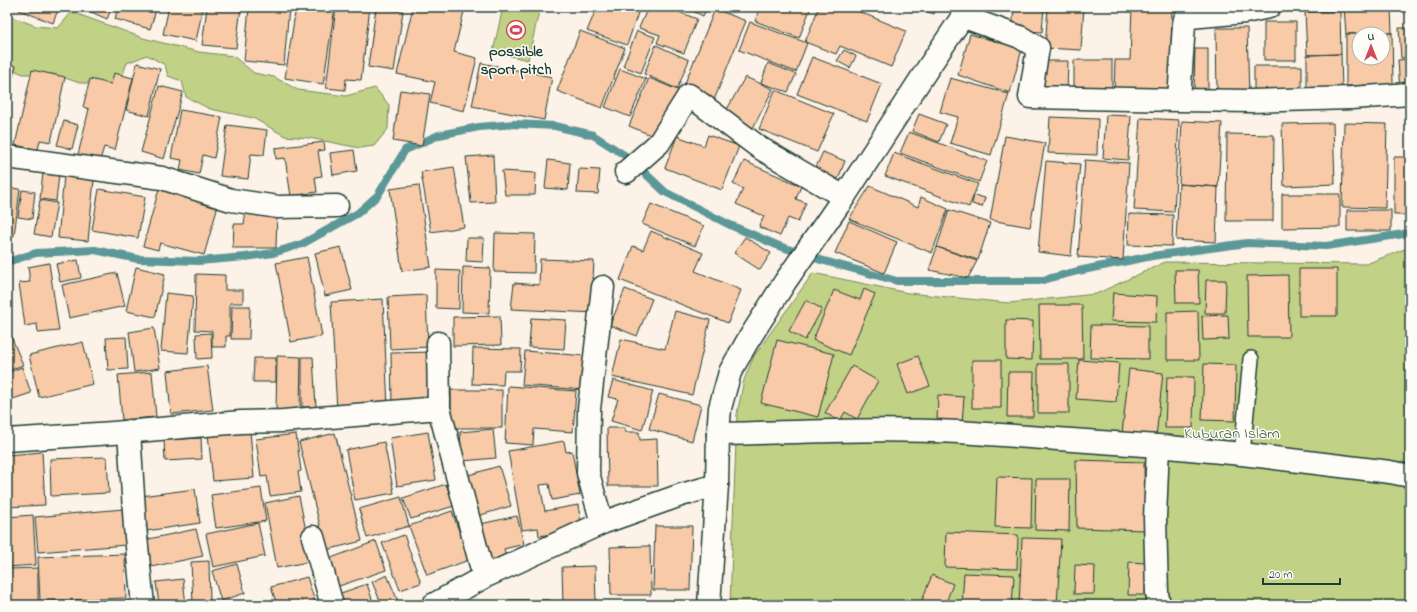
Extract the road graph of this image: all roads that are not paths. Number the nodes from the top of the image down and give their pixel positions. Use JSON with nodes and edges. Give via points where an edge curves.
{"nodes":[{"id":1,"x":1269,"y":7,"type":"edge"},
{"id":2,"x":966,"y":12,"type":"edge"},
{"id":3,"x":1410,"y":94,"type":"edge"},
{"id":4,"x":1179,"y":100,"type":"junction"},
{"id":5,"x":7,"y":157,"type":"edge"},
{"id":6,"x":626,"y":172,"type":"dead end"},
{"id":7,"x":844,"y":197,"type":"junction"},
{"id":8,"x":337,"y":206,"type":"dead end"},
{"id":9,"x":603,"y":288,"type":"dead end"},
{"id":10,"x":438,"y":343,"type":"dead end"},
{"id":11,"x":1251,"y":359,"type":"dead end"},
{"id":12,"x":440,"y":408,"type":"junction"},
{"id":13,"x":129,"y":431,"type":"junction"},
{"id":14,"x":718,"y":434,"type":"junction"},
{"id":15,"x":7,"y":440,"type":"edge"},
{"id":16,"x":1158,"y":446,"type":"junction"},
{"id":17,"x":1242,"y":454,"type":"junction"},
{"id":18,"x":1410,"y":476,"type":"edge"},
{"id":19,"x":717,"y":485,"type":"junction"},
{"id":20,"x":602,"y":523,"type":"junction"},
{"id":21,"x":312,"y":537,"type":"dead end"},
{"id":22,"x":484,"y":577,"type":"junction"},
{"id":23,"x":142,"y":605,"type":"edge"},
{"id":24,"x":332,"y":605,"type":"edge"},
{"id":25,"x":433,"y":605,"type":"edge"},
{"id":26,"x":709,"y":605,"type":"edge"},
{"id":27,"x":1159,"y":605,"type":"edge"}],
"edges":[{"from":1,"to":4,"type":"street","via":[[1245,12],[1190,16],[1185,19]]},
{"from":2,"to":4,"type":"street","via":[[1038,48],[1030,97]]},
{"from":2,"to":7,"type":"street"},
{"from":3,"to":4,"type":"street","via":[[1281,100]]},
{"from":5,"to":8,"type":"street","via":[[162,178],[232,200],[255,204],[278,207]]},
{"from":6,"to":7,"type":"street","via":[[659,144],[690,95],[760,148]]},
{"from":7,"to":14,"type":"street","via":[[785,282],[730,372],[720,408]]},
{"from":9,"to":20,"type":"street","via":[[589,409],[588,473]]},
{"from":10,"to":12,"type":"street"},
{"from":11,"to":17,"type":"lane"},
{"from":12,"to":13,"type":"street"},
{"from":12,"to":22,"type":"street"},
{"from":13,"to":15,"type":"street"},
{"from":13,"to":23,"type":"street"},
{"from":14,"to":16,"type":"street","via":[[934,431]]},
{"from":14,"to":19,"type":"street"},
{"from":16,"to":17,"type":"street"},
{"from":16,"to":27,"type":"street","via":[[1155,518]]},
{"from":17,"to":18,"type":"street"},
{"from":19,"to":20,"type":"street"},
{"from":19,"to":26,"type":"street"},
{"from":20,"to":22,"type":"street"},
{"from":21,"to":24,"type":"street"},
{"from":22,"to":25,"type":"street"}]}
